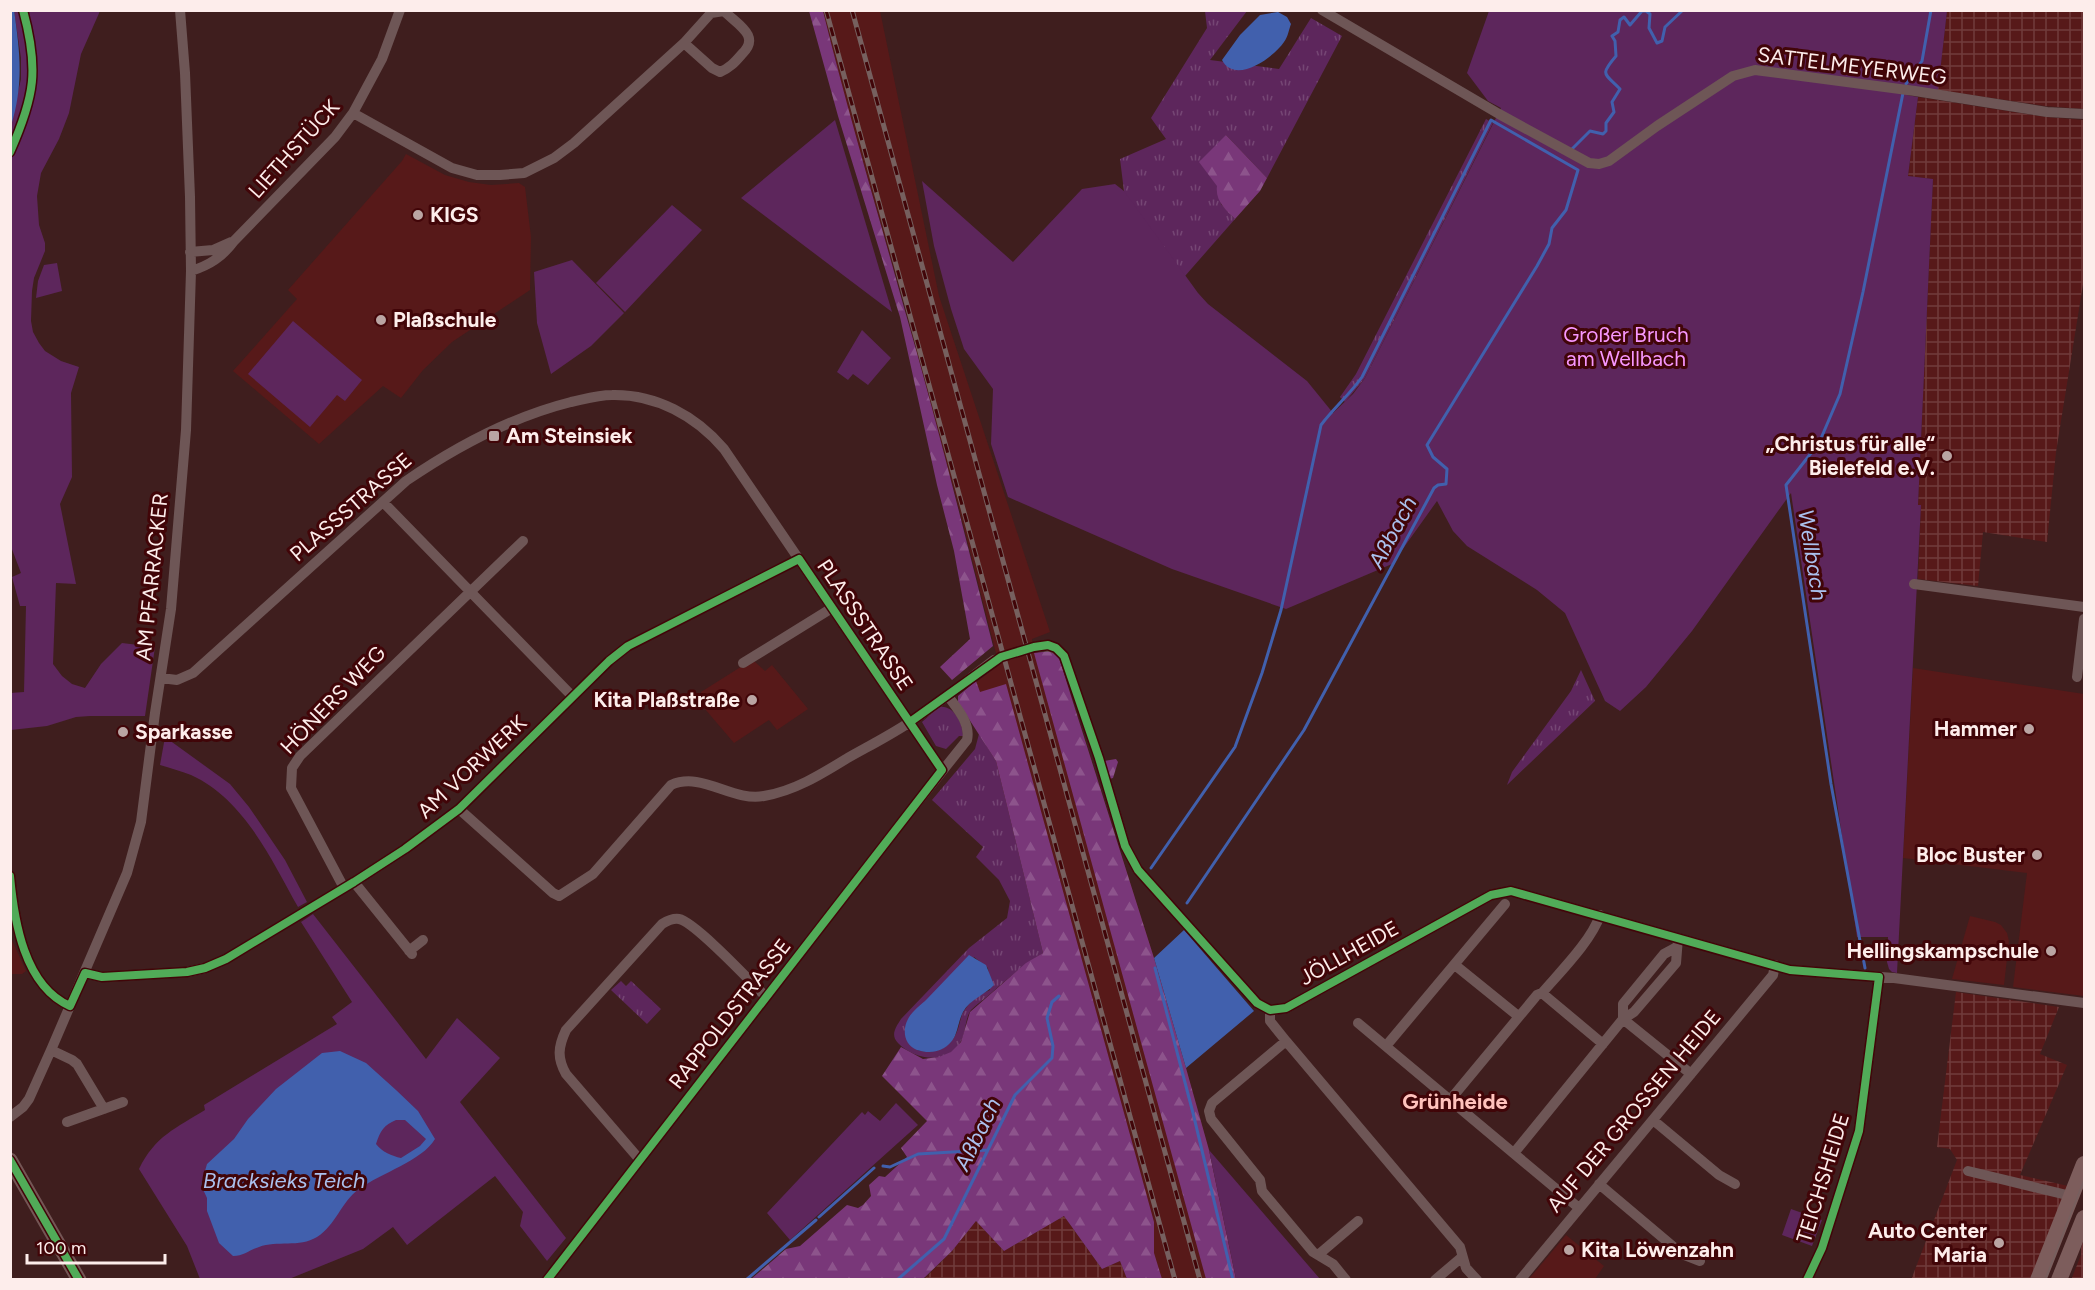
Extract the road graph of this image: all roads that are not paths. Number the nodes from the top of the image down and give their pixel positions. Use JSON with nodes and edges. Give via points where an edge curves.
{"nodes":[{"id":1,"x":180,"y":10,"type":"edge"},
{"id":2,"x":400,"y":10,"type":"edge"},
{"id":3,"x":1322,"y":10,"type":"edge"},
{"id":4,"x":684,"y":43,"type":"junction"},
{"id":5,"x":353,"y":113,"type":"junction"},
{"id":6,"x":2085,"y":114,"type":"edge"},
{"id":7,"x":234,"y":241,"type":"junction"},
{"id":8,"x":190,"y":252,"type":"junction"},
{"id":9,"x":191,"y":271,"type":"junction"},
{"id":10,"x":383,"y":502,"type":"junction"},
{"id":11,"x":523,"y":541,"type":"dead end"},
{"id":12,"x":799,"y":559,"type":"junction"},
{"id":13,"x":1914,"y":584,"type":"dead end"},
{"id":14,"x":471,"y":591,"type":"junction"},
{"id":15,"x":2085,"y":607,"type":"edge"},
{"id":16,"x":832,"y":608,"type":"junction"},
{"id":17,"x":2085,"y":620,"type":"edge"},
{"id":18,"x":1034,"y":646,"type":"tunnel mouth"},
{"id":19,"x":994,"y":660,"type":"tunnel mouth"},
{"id":20,"x":743,"y":663,"type":"dead end"},
{"id":21,"x":2077,"y":677,"type":"dead end"},
{"id":22,"x":161,"y":678,"type":"junction"},
{"id":23,"x":948,"y":696,"type":"junction"},
{"id":24,"x":573,"y":697,"type":"junction"},
{"id":25,"x":910,"y":722,"type":"junction"},
{"id":26,"x":942,"y":770,"type":"junction"},
{"id":27,"x":459,"y":809,"type":"junction"},
{"id":28,"x":10,"y":876,"type":"edge"},
{"id":29,"x":354,"y":882,"type":"junction"},
{"id":30,"x":344,"y":888,"type":"junction"},
{"id":31,"x":1505,"y":904,"type":"dead end"},
{"id":32,"x":1600,"y":915,"type":"junction"},
{"id":33,"x":423,"y":940,"type":"dead end"},
{"id":34,"x":1678,"y":943,"type":"junction"},
{"id":35,"x":1455,"y":965,"type":"junction"},
{"id":36,"x":1775,"y":965,"type":"junction"},
{"id":37,"x":84,"y":973,"type":"junction"},
{"id":38,"x":1880,"y":977,"type":"junction"},
{"id":39,"x":1542,"y":993,"type":"junction"},
{"id":40,"x":766,"y":997,"type":"junction"},
{"id":41,"x":2085,"y":1003,"type":"edge"},
{"id":42,"x":70,"y":1006,"type":"junction"},
{"id":43,"x":1270,"y":1010,"type":"junction"},
{"id":44,"x":1518,"y":1016,"type":"junction"},
{"id":45,"x":1623,"y":1019,"type":"junction"},
{"id":46,"x":1358,"y":1023,"type":"dead end"},
{"id":47,"x":1286,"y":1041,"type":"junction"},
{"id":48,"x":1603,"y":1044,"type":"junction"},
{"id":49,"x":1386,"y":1046,"type":"junction"},
{"id":50,"x":51,"y":1050,"type":"junction"},
{"id":51,"x":1691,"y":1074,"type":"junction"},
{"id":52,"x":1450,"y":1100,"type":"junction"},
{"id":53,"x":123,"y":1102,"type":"dead end"},
{"id":54,"x":104,"y":1109,"type":"junction"},
{"id":55,"x":10,"y":1117,"type":"edge"},
{"id":56,"x":1653,"y":1120,"type":"junction"},
{"id":57,"x":67,"y":1122,"type":"dead end"},
{"id":58,"x":1514,"y":1153,"type":"junction"},
{"id":59,"x":10,"y":1160,"type":"edge"},
{"id":60,"x":640,"y":1160,"type":"junction"},
{"id":61,"x":2085,"y":1164,"type":"edge"},
{"id":62,"x":1968,"y":1171,"type":"dead end"},
{"id":63,"x":1599,"y":1184,"type":"junction"},
{"id":64,"x":1735,"y":1184,"type":"dead end"},
{"id":65,"x":2072,"y":1196,"type":"junction"},
{"id":66,"x":1579,"y":1208,"type":"junction"},
{"id":67,"x":2085,"y":1218,"type":"edge"},
{"id":68,"x":1358,"y":1221,"type":"dead end"},
{"id":69,"x":1318,"y":1255,"type":"junction"},
{"id":70,"x":1462,"y":1257,"type":"junction"},
{"id":71,"x":1700,"y":1261,"type":"dead end"},
{"id":72,"x":79,"y":1280,"type":"edge"},
{"id":73,"x":547,"y":1280,"type":"edge"},
{"id":74,"x":1346,"y":1280,"type":"edge"},
{"id":75,"x":1435,"y":1280,"type":"edge"},
{"id":76,"x":1477,"y":1280,"type":"edge"},
{"id":77,"x":1520,"y":1280,"type":"edge"},
{"id":78,"x":1807,"y":1280,"type":"edge"},
{"id":79,"x":2038,"y":1280,"type":"edge"},
{"id":80,"x":2059,"y":1280,"type":"edge"}],
"edges":[{"from":1,"to":8,"type":"street","name":"AM PFARRACKER"},
{"from":2,"to":5,"type":"street","name":"LIETHSTÜCK","via":[[382,59]]},
{"from":3,"to":6,"type":"street","name":"SATTELMEYERWEG","via":[[1588,163],[1609,161],[1733,76],[1755,70],[2047,112]]},
{"from":4,"to":4,"type":"street","via":[[717,11],[724,11],[751,40],[750,47],[720,72]]},
{"from":4,"to":5,"type":"street","via":[[574,143],[524,172],[477,175],[452,168]]},
{"from":5,"to":7,"type":"street","name":"LIETHSTÜCK","via":[[327,146]]},
{"from":7,"to":8,"type":"street","name":"LIETHSTÜCK","via":[[213,250]]},
{"from":7,"to":9,"type":"street","name":"LIETHSTÜCK","via":[[207,266]]},
{"from":8,"to":9,"type":"street","name":"AM PFARRACKER"},
{"from":9,"to":22,"type":"street","name":"AM PFARRACKER","via":[[186,430],[171,609]]},
{"from":10,"to":12,"type":"street","name":"PLASSSTRASSE","via":[[436,460],[501,426],[594,397],[631,396],[673,408],[714,437]]},
{"from":10,"to":14,"type":"street"},
{"from":10,"to":22,"type":"street","name":"PLASSSTRASSE","via":[[193,673],[177,680]]},
{"from":11,"to":14,"type":"street"},
{"from":12,"to":16,"type":"street","name":"PLASSSTRASSE"},
{"from":12,"to":24,"type":"street","name":"AM VORWERK","via":[[628,646]]},
{"from":13,"to":15,"type":"street"},
{"from":14,"to":24,"type":"street"},
{"from":14,"to":30,"type":"street","name":"HÖNERS WEG","via":[[292,768],[291,788]]},
{"from":16,"to":20,"type":"street"},
{"from":16,"to":25,"type":"street","name":"PLASSSTRASSE"},
{"from":17,"to":21,"type":"street"},
{"from":18,"to":43,"type":"street","via":[[1048,645],[1064,656],[1125,846],[1138,870],[1257,1003]]},
{"from":19,"to":23,"type":"street"},
{"from":22,"to":37,"type":"street","name":"AM PFARRACKER","via":[[135,849]]},
{"from":23,"to":25,"type":"street"},
{"from":23,"to":26,"type":"street","name":"RAPPOLDSTRASSE","via":[[969,734]]},
{"from":24,"to":27,"type":"street","name":"AM VORWERK"},
{"from":25,"to":26,"type":"street","name":"PLASSSTRASSE"},
{"from":25,"to":27,"type":"street","via":[[784,792],[760,797],[695,781],[671,785],[593,874],[560,896]]},
{"from":26,"to":40,"type":"street","name":"RAPPOLDSTRASSE"},
{"from":27,"to":29,"type":"street","name":"AM VORWERK"},
{"from":28,"to":42,"type":"street","via":[[24,950],[47,990]]},
{"from":29,"to":30,"type":"street","name":"AM VORWERK"},
{"from":29,"to":33,"type":"street","via":[[411,953]]},
{"from":30,"to":37,"type":"street","name":"AM VORWERK","via":[[205,968],[102,977]]},
{"from":31,"to":35,"type":"street"},
{"from":32,"to":34,"type":"street","name":"JÖLLHEIDE"},
{"from":32,"to":39,"type":"street","via":[[1596,927]]},
{"from":32,"to":43,"type":"street","name":"JÖLLHEIDE","via":[[1521,892],[1503,891],[1286,1008]]},
{"from":34,"to":36,"type":"street","name":"JÖLLHEIDE"},
{"from":34,"to":45,"type":"street","via":[[1676,963],[1634,1012]]},
{"from":35,"to":44,"type":"street"},
{"from":35,"to":49,"type":"street"},
{"from":36,"to":38,"type":"street","name":"JÖLLHEIDE"},
{"from":36,"to":51,"type":"street","name":"AUF DER GROSSEN HEIDE","via":[[1773,975]]},
{"from":37,"to":42,"type":"street","name":"AM PFARRACKER"},
{"from":38,"to":41,"type":"street","name":"JÖLLHEIDE"},
{"from":38,"to":78,"type":"street","name":"TEICHSHEIDE","via":[[1859,1131],[1822,1248]]},
{"from":39,"to":44,"type":"street"},
{"from":39,"to":48,"type":"street"},
{"from":40,"to":60,"type":"street","name":"RAPPOLDSTRASSE"},
{"from":40,"to":60,"type":"street","via":[[695,927],[679,919],[669,920],[566,1030],[558,1052],[559,1062]]},
{"from":42,"to":50,"type":"street","name":"AM PFARRACKER"},
{"from":43,"to":47,"type":"street","via":[[1270,1021]]},
{"from":44,"to":52,"type":"street"},
{"from":45,"to":48,"type":"street"},
{"from":45,"to":51,"type":"street"},
{"from":46,"to":49,"type":"street"},
{"from":47,"to":69,"type":"street","via":[[1212,1103],[1209,1111],[1211,1119],[1260,1180],[1262,1191]]},
{"from":47,"to":70,"type":"street","via":[[1461,1247]]},
{"from":48,"to":58,"type":"street"},
{"from":49,"to":52,"type":"street"},
{"from":50,"to":54,"type":"street","via":[[77,1064]]},
{"from":50,"to":55,"type":"street","name":"AM PFARRACKER","via":[[28,1099]]},
{"from":51,"to":56,"type":"street","name":"AUF DER GROSSEN HEIDE"},
{"from":52,"to":58,"type":"street"},
{"from":53,"to":54,"type":"street"},
{"from":54,"to":57,"type":"street"},
{"from":56,"to":63,"type":"street","name":"AUF DER GROSSEN HEIDE"},
{"from":56,"to":64,"type":"street"},
{"from":58,"to":66,"type":"street"},
{"from":59,"to":72,"type":"main road"},
{"from":60,"to":73,"type":"street","name":"RAPPOLDSTRASSE"},
{"from":61,"to":65,"type":"main road"},
{"from":62,"to":65,"type":"street"},
{"from":63,"to":66,"type":"street","name":"AUF DER GROSSEN HEIDE"},
{"from":63,"to":71,"type":"street","via":[[1682,1254]]},
{"from":65,"to":79,"type":"main road"},
{"from":66,"to":77,"type":"street","name":"AUF DER GROSSEN HEIDE"},
{"from":67,"to":80,"type":"main road"},
{"from":68,"to":69,"type":"street"},
{"from":69,"to":74,"type":"street","via":[[1333,1264]]},
{"from":70,"to":75,"type":"street"},
{"from":70,"to":76,"type":"street"}]}
